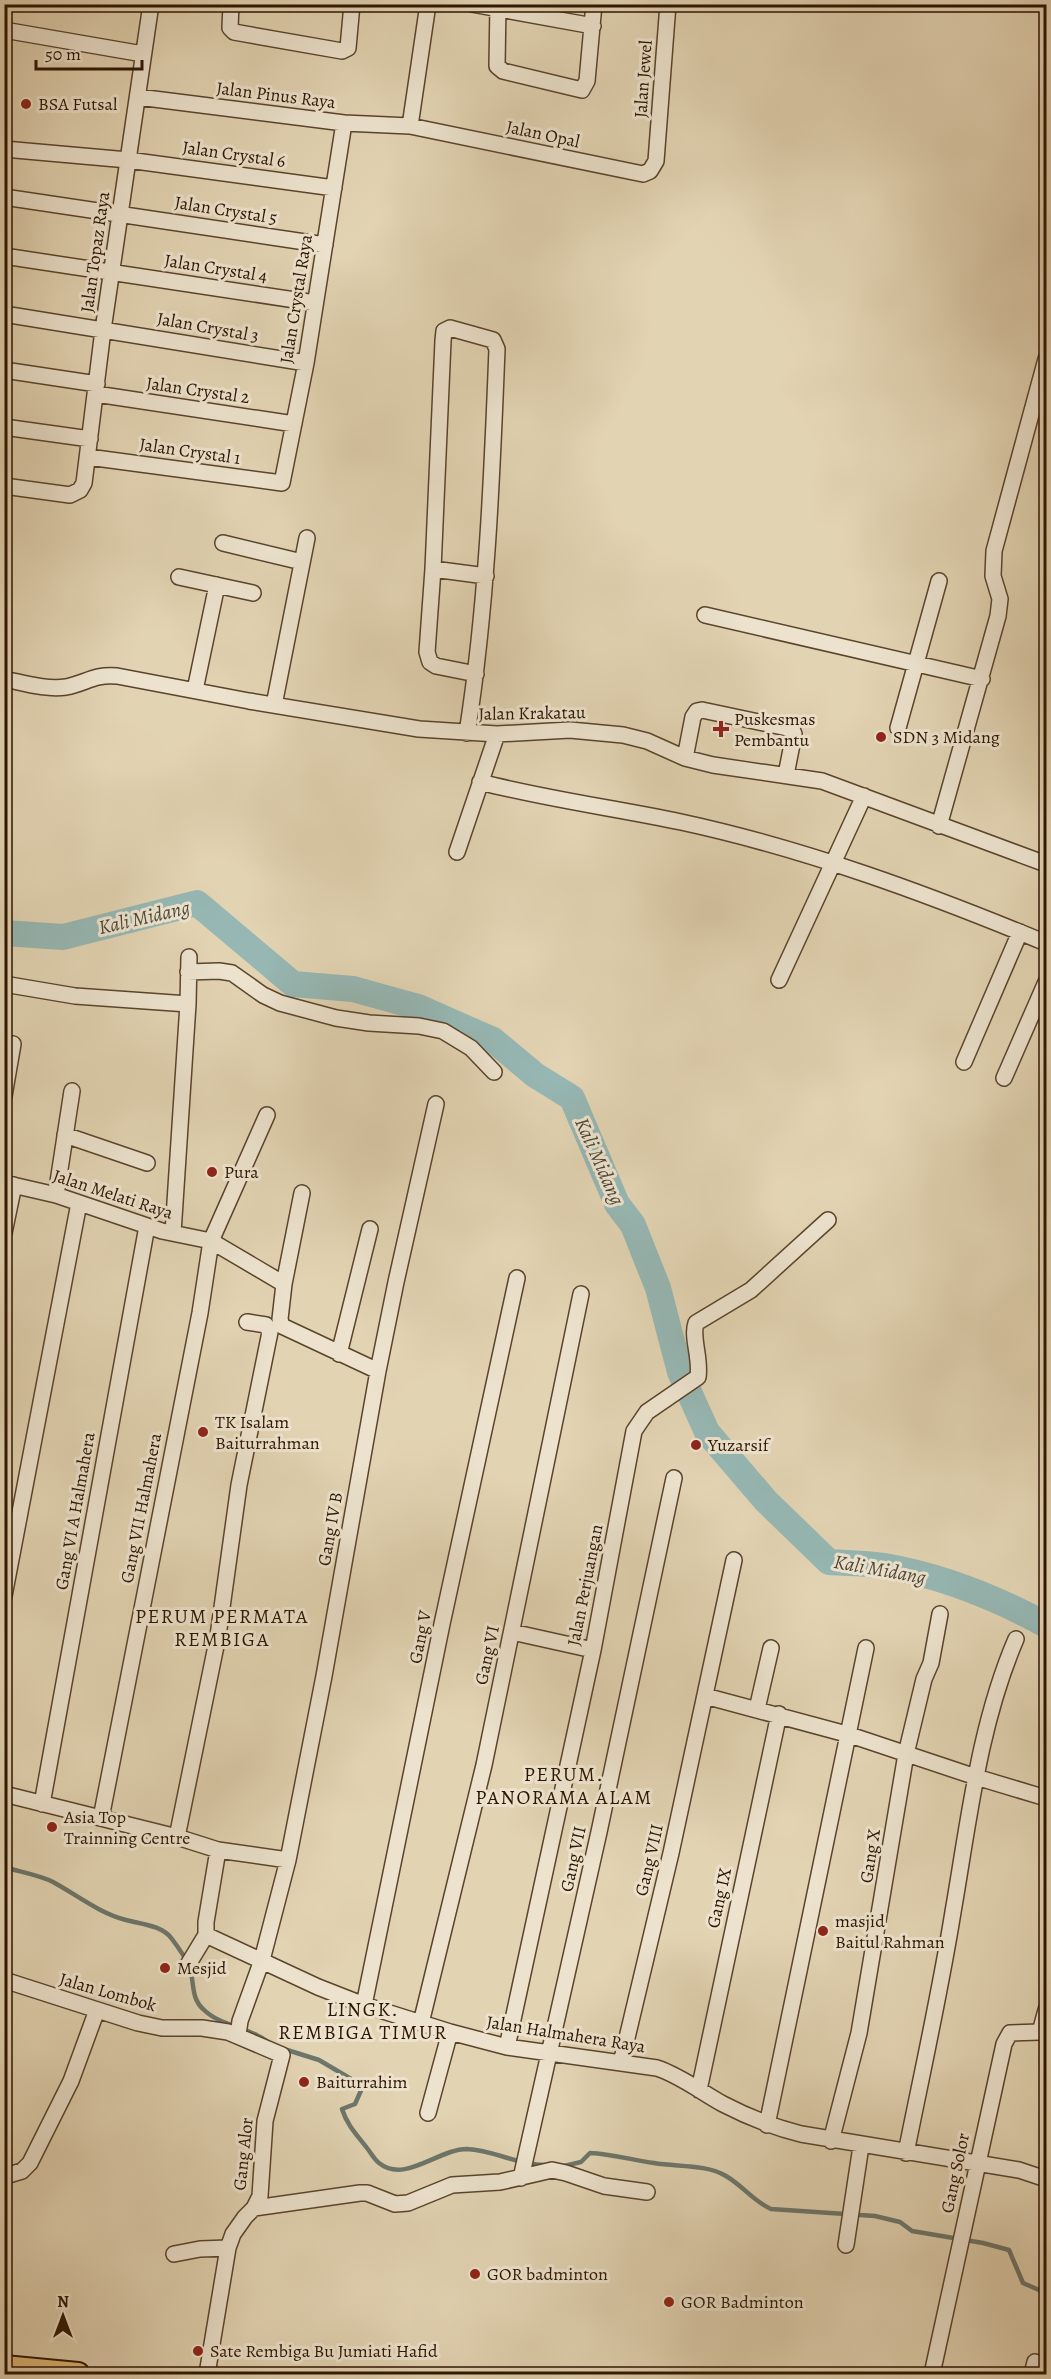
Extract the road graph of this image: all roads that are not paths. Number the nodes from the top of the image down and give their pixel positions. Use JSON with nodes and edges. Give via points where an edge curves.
{"nodes":[{"id":1,"x":151,"y":4,"type":"edge"},
{"id":2,"x":231,"y":4,"type":"edge"},
{"id":3,"x":352,"y":4,"type":"edge"},
{"id":4,"x":428,"y":4,"type":"edge"},
{"id":5,"x":472,"y":4,"type":"edge"},
{"id":6,"x":594,"y":4,"type":"edge"},
{"id":7,"x":668,"y":4,"type":"edge"},
{"id":8,"x":498,"y":6,"type":"edge"},
{"id":9,"x":593,"y":26,"type":"junction"},
{"id":10,"x":4,"y":30,"type":"edge"},
{"id":11,"x":143,"y":54,"type":"junction"},
{"id":12,"x":138,"y":97,"type":"junction"},
{"id":13,"x":344,"y":123,"type":"junction"},
{"id":14,"x":410,"y":126,"type":"junction"},
{"id":15,"x":4,"y":149,"type":"edge"},
{"id":16,"x":657,"y":156,"type":"joint"},
{"id":17,"x":128,"y":160,"type":"junction"},
{"id":18,"x":334,"y":188,"type":"junction"},
{"id":19,"x":4,"y":197,"type":"edge"},
{"id":20,"x":121,"y":214,"type":"junction"},
{"id":21,"x":325,"y":245,"type":"junction"},
{"id":22,"x":4,"y":256,"type":"edge"},
{"id":23,"x":112,"y":271,"type":"junction"},
{"id":24,"x":315,"y":303,"type":"junction"},
{"id":25,"x":4,"y":314,"type":"edge"},
{"id":26,"x":103,"y":330,"type":"junction"},
{"id":27,"x":1047,"y":359,"type":"edge"},
{"id":28,"x":306,"y":363,"type":"junction"},
{"id":29,"x":4,"y":370,"type":"edge"},
{"id":30,"x":96,"y":389,"type":"junction"},
{"id":31,"x":294,"y":424,"type":"junction"},
{"id":32,"x":4,"y":427,"type":"edge"},
{"id":33,"x":90,"y":439,"type":"junction"},
{"id":34,"x":88,"y":457,"type":"junction"},
{"id":35,"x":284,"y":480,"type":"joint"},
{"id":36,"x":4,"y":486,"type":"edge"},
{"id":37,"x":307,"y":538,"type":"dead end"},
{"id":38,"x":223,"y":543,"type":"dead end"},
{"id":39,"x":302,"y":562,"type":"junction"},
{"id":40,"x":433,"y":569,"type":"junction"},
{"id":41,"x":486,"y":576,"type":"junction"},
{"id":42,"x":179,"y":577,"type":"dead end"},
{"id":43,"x":939,"y":581,"type":"dead end"},
{"id":44,"x":217,"y":585,"type":"junction"},
{"id":45,"x":253,"y":592,"type":"dead end"},
{"id":46,"x":705,"y":615,"type":"dead end"},
{"id":47,"x":916,"y":666,"type":"junction"},
{"id":48,"x":476,"y":674,"type":"junction"},
{"id":49,"x":4,"y":679,"type":"edge"},
{"id":50,"x":982,"y":679,"type":"junction"},
{"id":51,"x":195,"y":690,"type":"junction"},
{"id":52,"x":274,"y":705,"type":"junction"},
{"id":53,"x":898,"y":728,"type":"dead end"},
{"id":54,"x":467,"y":733,"type":"junction"},
{"id":55,"x":497,"y":734,"type":"junction"},
{"id":56,"x":685,"y":758,"type":"junction"},
{"id":57,"x":786,"y":775,"type":"junction"},
{"id":58,"x":480,"y":782,"type":"junction"},
{"id":59,"x":864,"y":796,"type":"junction"},
{"id":60,"x":939,"y":826,"type":"junction"},
{"id":61,"x":457,"y":852,"type":"dead end"},
{"id":62,"x":834,"y":863,"type":"junction"},
{"id":63,"x":1047,"y":864,"type":"edge"},
{"id":64,"x":1020,"y":932,"type":"junction"},
{"id":65,"x":1047,"y":943,"type":"edge"},
{"id":66,"x":189,"y":957,"type":"dead end"},
{"id":67,"x":188,"y":972,"type":"junction"},
{"id":68,"x":779,"y":980,"type":"dead end"},
{"id":69,"x":1047,"y":982,"type":"edge"},
{"id":70,"x":4,"y":984,"type":"edge"},
{"id":71,"x":188,"y":1004,"type":"junction"},
{"id":72,"x":13,"y":1044,"type":"dead end"},
{"id":73,"x":964,"y":1062,"type":"dead end"},
{"id":74,"x":494,"y":1072,"type":"dead end"},
{"id":75,"x":1004,"y":1078,"type":"dead end"},
{"id":76,"x":72,"y":1091,"type":"dead end"},
{"id":77,"x":4,"y":1096,"type":"edge"},
{"id":78,"x":436,"y":1104,"type":"dead end"},
{"id":79,"x":267,"y":1115,"type":"dead end"},
{"id":80,"x":65,"y":1135,"type":"junction"},
{"id":81,"x":147,"y":1163,"type":"dead end"},
{"id":82,"x":9,"y":1184,"type":"edge"},
{"id":83,"x":302,"y":1193,"type":"dead end"},
{"id":84,"x":56,"y":1195,"type":"junction"},
{"id":85,"x":80,"y":1203,"type":"junction"},
{"id":86,"x":828,"y":1220,"type":"dead end"},
{"id":87,"x":147,"y":1226,"type":"junction"},
{"id":88,"x":370,"y":1229,"type":"dead end"},
{"id":89,"x":4,"y":1233,"type":"edge"},
{"id":90,"x":173,"y":1233,"type":"junction"},
{"id":91,"x":211,"y":1241,"type":"junction"},
{"id":92,"x":517,"y":1278,"type":"dead end"},
{"id":93,"x":284,"y":1284,"type":"junction"},
{"id":94,"x":581,"y":1293,"type":"dead end"},
{"id":95,"x":247,"y":1322,"type":"dead end"},
{"id":96,"x":339,"y":1354,"type":"junction"},
{"id":97,"x":378,"y":1371,"type":"junction"},
{"id":98,"x":674,"y":1478,"type":"dead end"},
{"id":99,"x":734,"y":1560,"type":"dead end"},
{"id":100,"x":4,"y":1596,"type":"edge"},
{"id":101,"x":940,"y":1614,"type":"dead end"},
{"id":102,"x":512,"y":1632,"type":"junction"},
{"id":103,"x":1016,"y":1639,"type":"dead end"},
{"id":104,"x":771,"y":1648,"type":"dead end"},
{"id":105,"x":866,"y":1648,"type":"dead end"},
{"id":106,"x":593,"y":1650,"type":"junction"},
{"id":107,"x":705,"y":1696,"type":"junction"},
{"id":108,"x":757,"y":1708,"type":"junction"},
{"id":109,"x":779,"y":1714,"type":"junction"},
{"id":110,"x":850,"y":1735,"type":"junction"},
{"id":111,"x":906,"y":1754,"type":"junction"},
{"id":112,"x":976,"y":1777,"type":"junction"},
{"id":113,"x":4,"y":1794,"type":"edge"},
{"id":114,"x":1047,"y":1798,"type":"edge"},
{"id":115,"x":42,"y":1804,"type":"junction"},
{"id":116,"x":101,"y":1818,"type":"junction"},
{"id":117,"x":177,"y":1838,"type":"junction"},
{"id":118,"x":218,"y":1850,"type":"junction"},
{"id":119,"x":288,"y":1860,"type":"junction"},
{"id":120,"x":206,"y":1935,"type":"junction"},
{"id":121,"x":262,"y":1960,"type":"junction"},
{"id":122,"x":189,"y":1963,"type":"dead end"},
{"id":123,"x":4,"y":1980,"type":"edge"},
{"id":124,"x":364,"y":2005,"type":"junction"},
{"id":125,"x":97,"y":2010,"type":"junction"},
{"id":126,"x":1047,"y":2010,"type":"edge"},
{"id":127,"x":422,"y":2023,"type":"junction"},
{"id":128,"x":238,"y":2029,"type":"junction"},
{"id":129,"x":450,"y":2032,"type":"junction"},
{"id":130,"x":507,"y":2047,"type":"junction"},
{"id":131,"x":550,"y":2054,"type":"junction"},
{"id":132,"x":621,"y":2062,"type":"junction"},
{"id":133,"x":699,"y":2090,"type":"junction"},
{"id":134,"x":428,"y":2113,"type":"dead end"},
{"id":135,"x":767,"y":2125,"type":"junction"},
{"id":136,"x":831,"y":2141,"type":"junction"},
{"id":137,"x":861,"y":2146,"type":"junction"},
{"id":138,"x":906,"y":2153,"type":"junction"},
{"id":139,"x":976,"y":2163,"type":"junction"},
{"id":140,"x":524,"y":2169,"type":"junction"},
{"id":141,"x":5,"y":2176,"type":"edge"},
{"id":142,"x":1047,"y":2179,"type":"edge"},
{"id":143,"x":4,"y":2182,"type":"edge"},
{"id":144,"x":647,"y":2192,"type":"dead end"},
{"id":145,"x":254,"y":2208,"type":"junction"},
{"id":146,"x":846,"y":2245,"type":"dead end"},
{"id":147,"x":228,"y":2248,"type":"junction"},
{"id":148,"x":174,"y":2254,"type":"dead end"},
{"id":149,"x":4,"y":2367,"type":"edge"},
{"id":150,"x":70,"y":2374,"type":"edge"},
{"id":151,"x":207,"y":2374,"type":"edge"},
{"id":152,"x":932,"y":2374,"type":"edge"}],
"edges":[{"from":1,"to":11,"type":"street","name":"Jalan Topaz Raya"},
{"from":2,"to":3,"type":"street","via":[[230,28],[234,32],[342,51],[348,48]]},
{"from":4,"to":14,"type":"street"},
{"from":5,"to":8,"type":"street"},
{"from":6,"to":9,"type":"street"},
{"from":7,"to":16,"type":"street","name":"Jalan Jewel"},
{"from":8,"to":9,"type":"street"},
{"from":8,"to":9,"type":"street","via":[[498,66],[503,71],[578,90],[585,88],[587,81]]},
{"from":10,"to":11,"type":"street"},
{"from":11,"to":12,"type":"street","name":"Jalan Topaz Raya"},
{"from":12,"to":13,"type":"street","name":"Jalan Pinus Raya"},
{"from":12,"to":17,"type":"street","name":"Jalan Topaz Raya"},
{"from":13,"to":14,"type":"street","name":"Jalan Pinus Raya"},
{"from":13,"to":18,"type":"street","name":"Jalan Crystal Raya"},
{"from":14,"to":16,"type":"street","name":"Jalan Opal","via":[[637,174],[650,171]]},
{"from":15,"to":17,"type":"street","name":"Jalan Crystal 6"},
{"from":17,"to":18,"type":"street","name":"Jalan Crystal 6"},
{"from":17,"to":20,"type":"street","name":"Jalan Topaz Raya"},
{"from":18,"to":21,"type":"street","name":"Jalan Crystal Raya"},
{"from":19,"to":20,"type":"street","name":"Jalan Crystal 5"},
{"from":20,"to":21,"type":"street","name":"Jalan Crystal 5"},
{"from":20,"to":23,"type":"street","name":"Jalan Topaz Raya"},
{"from":21,"to":24,"type":"street","name":"Jalan Crystal Raya"},
{"from":22,"to":23,"type":"street","name":"Jalan Crystal 4"},
{"from":23,"to":24,"type":"street","name":"Jalan Crystal 4"},
{"from":23,"to":26,"type":"street","name":"Jalan Topaz Raya"},
{"from":24,"to":28,"type":"street","name":"Jalan Crystal Raya"},
{"from":25,"to":26,"type":"street","name":"Jalan Crystal 3"},
{"from":26,"to":28,"type":"street","name":"Jalan Crystal 3"},
{"from":26,"to":30,"type":"street","name":"Jalan Topaz Raya"},
{"from":27,"to":50,"type":"street","via":[[994,551],[993,576],[1000,605]]},
{"from":28,"to":31,"type":"street","name":"Jalan Crystal Raya"},
{"from":29,"to":30,"type":"street","name":"Jalan Crystal 2"},
{"from":30,"to":31,"type":"street","name":"Jalan Crystal 2"},
{"from":30,"to":33,"type":"street","name":"Jalan Topaz Raya"},
{"from":31,"to":35,"type":"street","name":"Jalan Crystal Raya"},
{"from":32,"to":33,"type":"street"},
{"from":33,"to":34,"type":"street","name":"Jalan Topaz Raya"},
{"from":34,"to":35,"type":"street","name":"Jalan Crystal 1","via":[[279,484]]},
{"from":34,"to":36,"type":"street","name":"Jalan Topaz Raya","via":[[83,486],[78,492],[68,495]]},
{"from":37,"to":39,"type":"street"},
{"from":38,"to":39,"type":"street"},
{"from":39,"to":52,"type":"street"},
{"from":40,"to":41,"type":"street"},
{"from":40,"to":41,"type":"street","via":[[443,341],[444,331],[450,328],[493,340],[496,349]]},
{"from":40,"to":48,"type":"street","via":[[427,658],[436,666]]},
{"from":41,"to":48,"type":"street"},
{"from":42,"to":44,"type":"street"},
{"from":43,"to":47,"type":"street"},
{"from":44,"to":45,"type":"street"},
{"from":44,"to":51,"type":"street"},
{"from":46,"to":47,"type":"street"},
{"from":47,"to":50,"type":"street"},
{"from":47,"to":53,"type":"street"},
{"from":48,"to":54,"type":"street"},
{"from":49,"to":51,"type":"street","name":"Jalan Krakatau","via":[[58,687],[105,675]]},
{"from":50,"to":60,"type":"street"},
{"from":51,"to":52,"type":"street","name":"Jalan Krakatau"},
{"from":52,"to":54,"type":"street","name":"Jalan Krakatau"},
{"from":54,"to":55,"type":"street","name":"Jalan Krakatau"},
{"from":55,"to":56,"type":"street","name":"Jalan Krakatau","via":[[593,731],[647,741]]},
{"from":55,"to":58,"type":"street"},
{"from":56,"to":57,"type":"street","name":"Jalan Krakatau"},
{"from":56,"to":57,"type":"street","via":[[694,713],[702,710],[792,729]]},
{"from":57,"to":59,"type":"street","name":"Jalan Krakatau","via":[[810,778]]},
{"from":58,"to":61,"type":"street"},
{"from":58,"to":62,"type":"street","via":[[681,822]]},
{"from":59,"to":60,"type":"street","name":"Jalan Krakatau"},
{"from":59,"to":62,"type":"street"},
{"from":60,"to":63,"type":"street","name":"Jalan Krakatau"},
{"from":62,"to":64,"type":"street"},
{"from":62,"to":68,"type":"street"},
{"from":64,"to":65,"type":"street"},
{"from":64,"to":73,"type":"street"},
{"from":66,"to":67,"type":"street"},
{"from":67,"to":71,"type":"street"},
{"from":67,"to":74,"type":"street","via":[[232,973],[280,1003],[336,1018],[443,1031],[471,1048]]},
{"from":69,"to":75,"type":"street"},
{"from":70,"to":71,"type":"street","via":[[75,996]]},
{"from":71,"to":90,"type":"street"},
{"from":72,"to":77,"type":"street"},
{"from":76,"to":80,"type":"street"},
{"from":78,"to":97,"type":"street","name":"Gang IV B"},
{"from":79,"to":91,"type":"street","name":"Gang VII Halmahera"},
{"from":80,"to":81,"type":"street"},
{"from":80,"to":84,"type":"street"},
{"from":82,"to":84,"type":"street","name":"Jalan Melati Raya"},
{"from":82,"to":89,"type":"street"},
{"from":83,"to":93,"type":"street"},
{"from":84,"to":85,"type":"street","name":"Jalan Melati Raya"},
{"from":85,"to":87,"type":"street","name":"Jalan Melati Raya"},
{"from":85,"to":100,"type":"street"},
{"from":86,"to":106,"type":"street","name":"Jalan Perjuangan","via":[[751,1290],[696,1323],[698,1377],[647,1412],[634,1431]]},
{"from":87,"to":90,"type":"street","name":"Jalan Melati Raya"},
{"from":87,"to":115,"type":"street","name":"Gang VI A Halmahera"},
{"from":88,"to":96,"type":"street"},
{"from":90,"to":91,"type":"street","name":"Jalan Melati Raya"},
{"from":91,"to":93,"type":"street","name":"Jalan Melati Raya"},
{"from":91,"to":116,"type":"street","name":"Gang VII Halmahera"},
{"from":92,"to":124,"type":"street","name":"Gang V"},
{"from":93,"to":96,"type":"street","via":[[282,1326]]},
{"from":94,"to":102,"type":"street","name":"Gang VI"},
{"from":95,"to":117,"type":"street","via":[[266,1325],[270,1332],[239,1485],[218,1636]]},
{"from":96,"to":97,"type":"street"},
{"from":97,"to":119,"type":"street","name":"Gang IV B"},
{"from":98,"to":131,"type":"street","name":"Gang VII"},
{"from":99,"to":107,"type":"street","name":"Gang VIII"},
{"from":101,"to":111,"type":"street","name":"Gang X"},
{"from":102,"to":106,"type":"street"},
{"from":102,"to":127,"type":"street","name":"Gang VI"},
{"from":103,"to":112,"type":"street","via":[[991,1709]]},
{"from":104,"to":108,"type":"street"},
{"from":105,"to":110,"type":"street"},
{"from":106,"to":130,"type":"street","name":"Jalan Perjuangan"},
{"from":107,"to":108,"type":"street"},
{"from":107,"to":132,"type":"street","name":"Gang VIII"},
{"from":108,"to":109,"type":"street"},
{"from":109,"to":110,"type":"street"},
{"from":109,"to":133,"type":"street","name":"Gang IX"},
{"from":110,"to":111,"type":"street"},
{"from":110,"to":135,"type":"street"},
{"from":111,"to":112,"type":"street"},
{"from":111,"to":136,"type":"street","name":"Gang X","via":[[859,2033]]},
{"from":112,"to":114,"type":"street"},
{"from":112,"to":138,"type":"street"},
{"from":113,"to":115,"type":"street"},
{"from":115,"to":116,"type":"street"},
{"from":116,"to":117,"type":"street"},
{"from":117,"to":118,"type":"street"},
{"from":118,"to":119,"type":"street"},
{"from":118,"to":120,"type":"street"},
{"from":119,"to":121,"type":"street","name":"Gang IV B"},
{"from":120,"to":121,"type":"street","name":"Jalan Halmahera Raya"},
{"from":120,"to":122,"type":"street"},
{"from":121,"to":124,"type":"street","name":"Jalan Halmahera Raya"},
{"from":121,"to":128,"type":"street"},
{"from":123,"to":125,"type":"street","name":"Jalan Lombok"},
{"from":124,"to":127,"type":"street","name":"Jalan Halmahera Raya"},
{"from":125,"to":128,"type":"street","name":"Jalan Lombok","via":[[162,2028]]},
{"from":125,"to":141,"type":"street","via":[[71,2081],[30,2163],[22,2171]]},
{"from":126,"to":139,"type":"street","name":"Gang Solor","via":[[1040,2032],[1010,2033],[1005,2039]]},
{"from":127,"to":129,"type":"street","name":"Jalan Halmahera Raya"},
{"from":128,"to":145,"type":"street","name":"Gang Alor","via":[[282,2055],[265,2121],[260,2196]]},
{"from":129,"to":130,"type":"street","name":"Jalan Halmahera Raya"},
{"from":129,"to":134,"type":"street"},
{"from":130,"to":131,"type":"street","name":"Jalan Halmahera Raya"},
{"from":131,"to":132,"type":"street","name":"Jalan Halmahera Raya"},
{"from":131,"to":140,"type":"street","name":"Gang VII"},
{"from":132,"to":133,"type":"street","name":"Jalan Halmahera Raya","via":[[670,2073]]},
{"from":133,"to":135,"type":"street","name":"Jalan Halmahera Raya"},
{"from":135,"to":136,"type":"street","name":"Jalan Halmahera Raya"},
{"from":136,"to":137,"type":"street","name":"Jalan Halmahera Raya"},
{"from":137,"to":138,"type":"street","name":"Jalan Halmahera Raya"},
{"from":137,"to":146,"type":"street"},
{"from":138,"to":139,"type":"street","name":"Jalan Halmahera Raya"},
{"from":139,"to":142,"type":"street","name":"Jalan Halmahera Raya"},
{"from":139,"to":152,"type":"street","name":"Gang Solor"},
{"from":140,"to":144,"type":"street","via":[[552,2170],[604,2186]]},
{"from":140,"to":145,"type":"street","via":[[500,2182],[452,2185],[408,2203],[395,2204],[360,2193]]},
{"from":141,"to":143,"type":"street"},
{"from":145,"to":147,"type":"street","name":"Gang Alor","via":[[237,2228]]},
{"from":147,"to":148,"type":"street","via":[[200,2248]]},
{"from":147,"to":151,"type":"street","name":"Gang Alor"},
{"from":149,"to":150,"type":"highway"}]}
